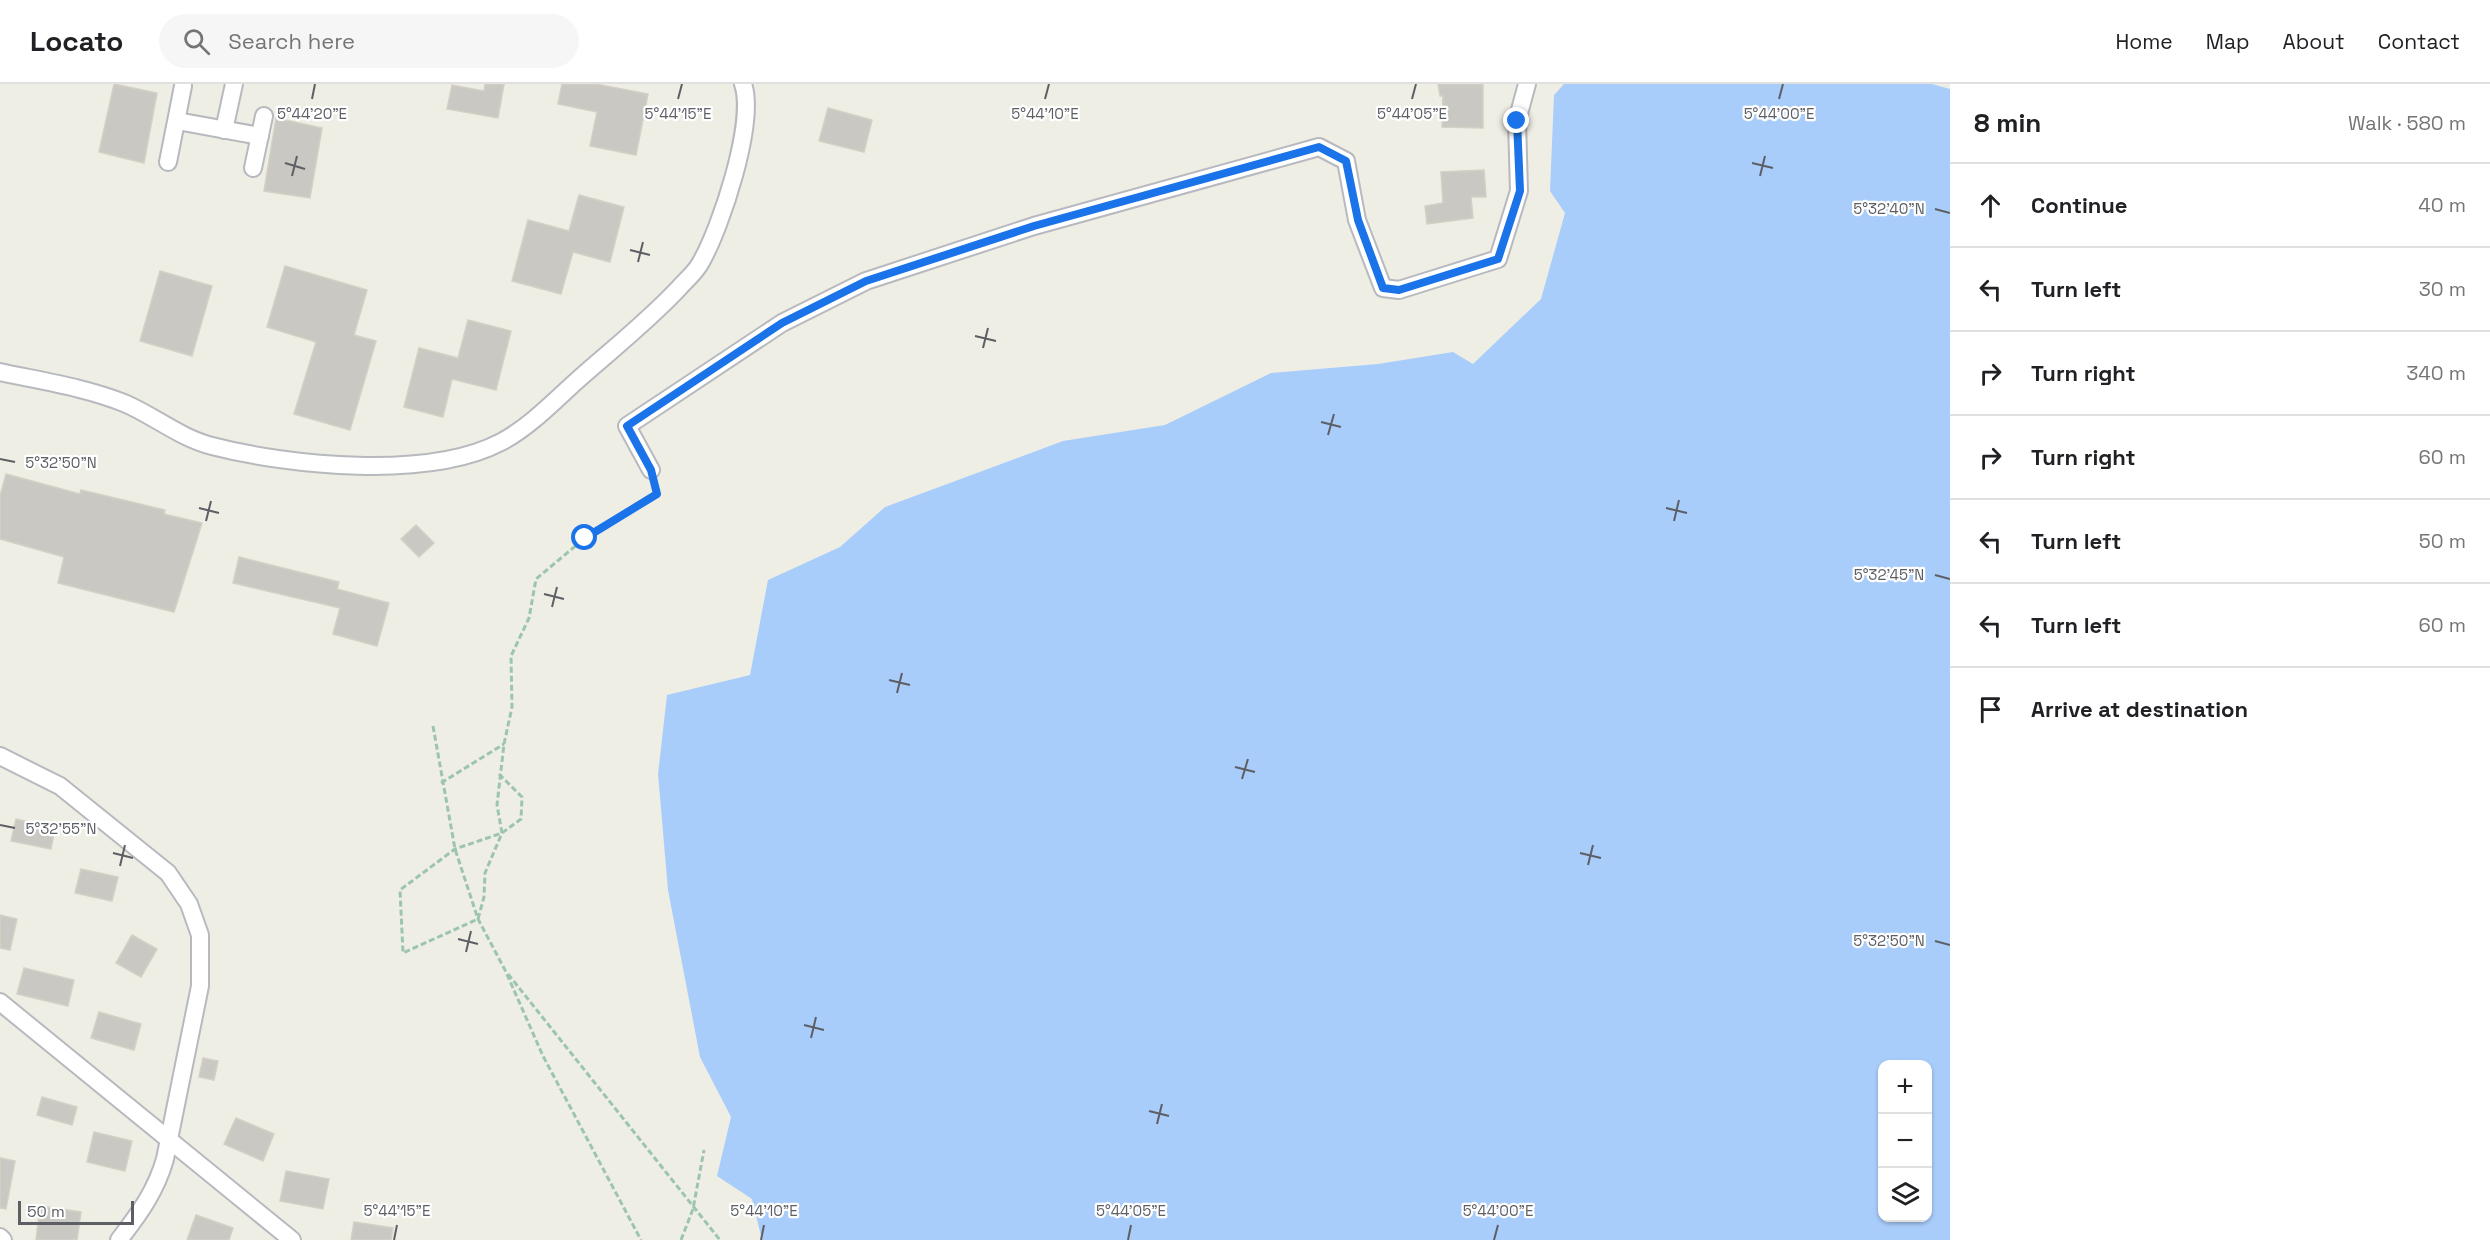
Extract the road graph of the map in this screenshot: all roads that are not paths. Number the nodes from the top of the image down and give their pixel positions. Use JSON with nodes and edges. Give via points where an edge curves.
{"nodes":[{"id":1,"x":234,"y":84,"type":"edge"},
{"id":2,"x":743,"y":84,"type":"edge"},
{"id":3,"x":1527,"y":84,"type":"edge"},
{"id":4,"x":183,"y":86,"type":"dead end"},
{"id":5,"x":264,"y":116,"type":"dead end"},
{"id":6,"x":177,"y":121,"type":"junction"},
{"id":7,"x":224,"y":130,"type":"junction"},
{"id":8,"x":260,"y":136,"type":"junction"},
{"id":9,"x":168,"y":162,"type":"dead end"},
{"id":10,"x":253,"y":168,"type":"dead end"},
{"id":11,"x":0,"y":372,"type":"edge"},
{"id":12,"x":651,"y":470,"type":"road end"},
{"id":13,"x":0,"y":756,"type":"edge"},
{"id":14,"x":0,"y":1002,"type":"edge"},
{"id":15,"x":168,"y":1139,"type":"junction"},
{"id":16,"x":119,"y":1240,"type":"edge"},
{"id":17,"x":292,"y":1240,"type":"edge"}],
"edges":[{"from":1,"to":7,"type":"street"},
{"from":2,"to":11,"type":"street","via":[[747,96],[740,150],[719,227],[700,265],[659,308],[502,442],[424,464],[317,465],[210,446],[125,404],[80,389]]},
{"from":3,"to":12,"type":"street","via":[[1517,121],[1520,191],[1498,259],[1399,290],[1383,288],[1358,220],[1346,161],[1319,147],[1034,226],[866,281],[782,323],[627,426]]},
{"from":4,"to":6,"type":"street"},
{"from":5,"to":8,"type":"street"},
{"from":6,"to":7,"type":"street"},
{"from":6,"to":9,"type":"street"},
{"from":7,"to":8,"type":"street"},
{"from":8,"to":10,"type":"street"},
{"from":13,"to":15,"type":"street","via":[[60,786],[168,873],[189,904],[200,935],[200,986]]},
{"from":14,"to":15,"type":"street"},
{"from":15,"to":16,"type":"street","via":[[159,1181]]},
{"from":15,"to":17,"type":"street"}]}
